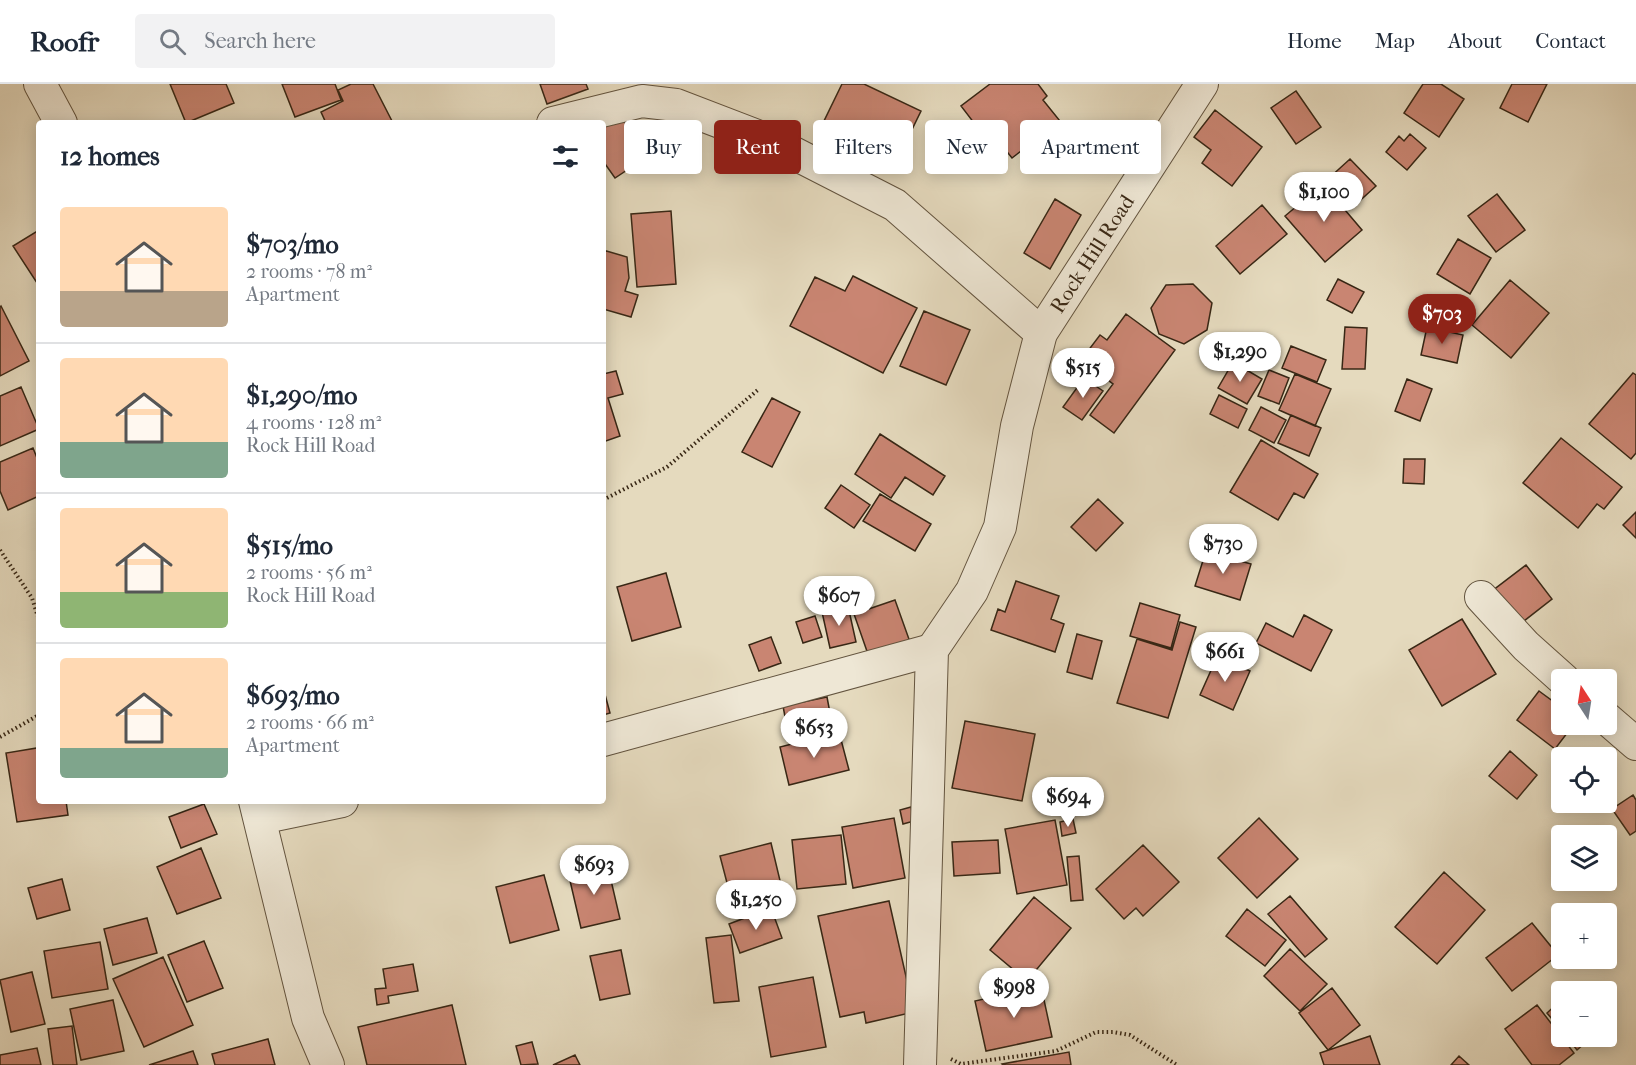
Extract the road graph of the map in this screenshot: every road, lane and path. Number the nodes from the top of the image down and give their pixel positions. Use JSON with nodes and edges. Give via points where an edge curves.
{"nodes":[{"id":1,"x":40,"y":84,"type":"edge"},
{"id":2,"x":1202,"y":84,"type":"edge"},
{"id":3,"x":60,"y":120,"type":"edge"},
{"id":4,"x":565,"y":120,"type":"edge"},
{"id":5,"x":1041,"y":333,"type":"junction"},
{"id":6,"x":759,"y":389,"type":"dead end"},
{"id":7,"x":606,"y":498,"type":"edge"},
{"id":8,"x":0,"y":550,"type":"edge"},
{"id":9,"x":1481,"y":597,"type":"dead end"},
{"id":10,"x":36,"y":611,"type":"edge"},
{"id":11,"x":932,"y":650,"type":"junction"},
{"id":12,"x":1552,"y":669,"type":"edge"},
{"id":13,"x":36,"y":717,"type":"edge"},
{"id":14,"x":1617,"y":727,"type":"edge"},
{"id":15,"x":0,"y":737,"type":"edge"},
{"id":16,"x":606,"y":739,"type":"edge"},
{"id":17,"x":1635,"y":742,"type":"edge"},
{"id":18,"x":314,"y":804,"type":"edge"},
{"id":19,"x":258,"y":810,"type":"edge"},
{"id":20,"x":922,"y":1053,"type":"edge"},
{"id":21,"x":328,"y":1065,"type":"edge"},
{"id":22,"x":1177,"y":1065,"type":"edge"}],
"edges":[{"from":1,"to":3,"type":"street"},
{"from":2,"to":5,"type":"street","name":"Rock Hill Road"},
{"from":4,"to":5,"type":"street","via":[[642,101],[676,105],[770,141],[895,205]]},
{"from":5,"to":11,"type":"street","name":"Rock Hill Road","via":[[1017,426],[1000,527],[972,591]]},
{"from":6,"to":7,"type":"path","via":[[667,467]]},
{"from":8,"to":10,"type":"path"},
{"from":9,"to":12,"type":"street"},
{"from":11,"to":16,"type":"street"},
{"from":11,"to":20,"type":"street"},
{"from":13,"to":15,"type":"path"},
{"from":14,"to":17,"type":"street"},
{"from":18,"to":19,"type":"street"},
{"from":19,"to":21,"type":"street","via":[[308,1017]]},
{"from":20,"to":22,"type":"path","via":[[961,1064],[1056,1051],[1096,1032],[1113,1032],[1130,1035]]}]}
